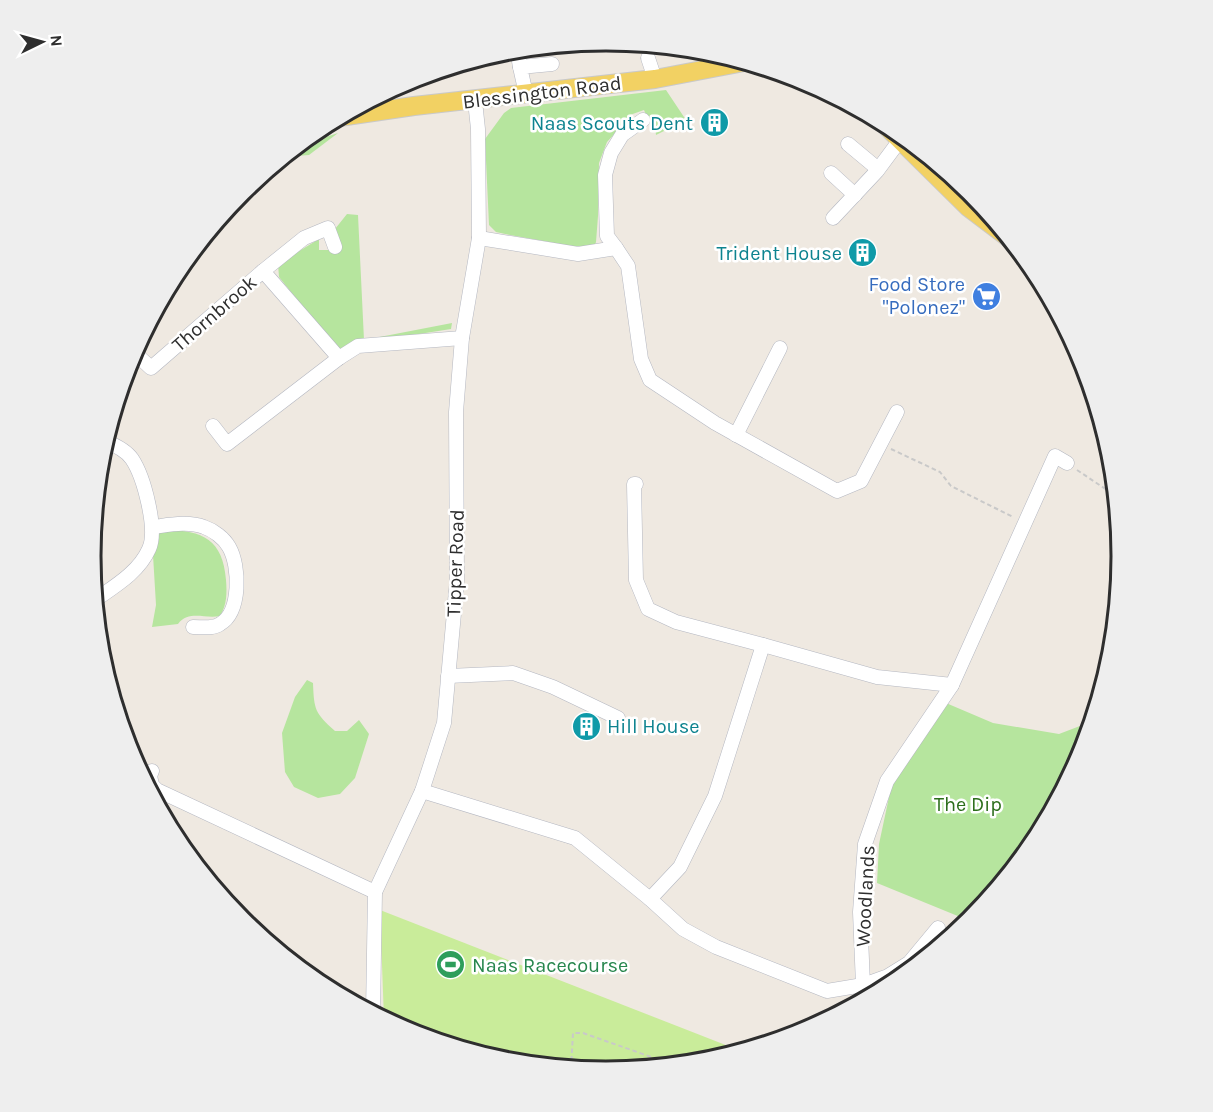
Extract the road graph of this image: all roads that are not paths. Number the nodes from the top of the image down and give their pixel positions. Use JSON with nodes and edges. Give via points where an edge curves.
{"nodes":[{"id":1,"x":648,"y":58,"type":"dead end"},
{"id":2,"x":519,"y":59,"type":"edge"},
{"id":3,"x":552,"y":64,"type":"dead end"},
{"id":4,"x":726,"y":66,"type":"edge"},
{"id":5,"x":520,"y":67,"type":"junction"},
{"id":6,"x":655,"y":79,"type":"junction"},
{"id":7,"x":526,"y":93,"type":"junction"},
{"id":8,"x":476,"y":101,"type":"junction"},
{"id":9,"x":364,"y":113,"type":"edge"},
{"id":10,"x":643,"y":120,"type":"dead end"},
{"id":11,"x":897,"y":143,"type":"edge"},
{"id":12,"x":848,"y":144,"type":"dead end"},
{"id":13,"x":878,"y":169,"type":"junction"},
{"id":14,"x":831,"y":173,"type":"dead end"},
{"id":15,"x":855,"y":195,"type":"junction"},
{"id":16,"x":960,"y":195,"type":"edge"},
{"id":17,"x":977,"y":213,"type":"edge"},
{"id":18,"x":833,"y":218,"type":"dead end"},
{"id":19,"x":479,"y":238,"type":"junction"},
{"id":20,"x":335,"y":247,"type":"dead end"},
{"id":21,"x":616,"y":248,"type":"junction"},
{"id":22,"x":263,"y":271,"type":"junction"},
{"id":23,"x":462,"y":338,"type":"junction"},
{"id":24,"x":780,"y":348,"type":"dead end"},
{"id":25,"x":339,"y":358,"type":"junction"},
{"id":26,"x":142,"y":359,"type":"edge"},
{"id":27,"x":897,"y":412,"type":"dead end"},
{"id":28,"x":213,"y":426,"type":"dead end"},
{"id":29,"x":736,"y":435,"type":"junction"},
{"id":30,"x":114,"y":445,"type":"edge"},
{"id":31,"x":1067,"y":463,"type":"road end"},
{"id":32,"x":636,"y":484,"type":"dead end"},
{"id":33,"x":153,"y":527,"type":"junction"},
{"id":34,"x":103,"y":594,"type":"edge"},
{"id":35,"x":193,"y":627,"type":"dead end"},
{"id":36,"x":763,"y":645,"type":"junction"},
{"id":37,"x":448,"y":676,"type":"junction"},
{"id":38,"x":952,"y":685,"type":"junction"},
{"id":39,"x":618,"y":718,"type":"dead end"},
{"id":40,"x":422,"y":791,"type":"junction"},
{"id":41,"x":161,"y":792,"type":"edge"},
{"id":42,"x":375,"y":892,"type":"junction"},
{"id":43,"x":650,"y":899,"type":"junction"},
{"id":44,"x":938,"y":928,"type":"dead end"},
{"id":45,"x":914,"y":957,"type":"edge"},
{"id":46,"x":886,"y":977,"type":"edge"},
{"id":47,"x":863,"y":985,"type":"junction"},
{"id":48,"x":373,"y":1004,"type":"edge"}],
"edges":[{"from":1,"to":6,"type":"street"},
{"from":2,"to":5,"type":"street"},
{"from":3,"to":5,"type":"street"},
{"from":4,"to":6,"type":"main road","name":"Blessington Road"},
{"from":5,"to":7,"type":"street"},
{"from":6,"to":7,"type":"main road","name":"Blessington Road"},
{"from":7,"to":8,"type":"main road","name":"Blessington Road"},
{"from":8,"to":9,"type":"main road","name":"Blessington Road"},
{"from":8,"to":19,"type":"street","name":"Tipper Road"},
{"from":10,"to":21,"type":"street","via":[[622,135],[610,153],[605,175],[607,236]]},
{"from":11,"to":13,"type":"street"},
{"from":12,"to":13,"type":"street"},
{"from":13,"to":15,"type":"street"},
{"from":14,"to":15,"type":"street"},
{"from":15,"to":18,"type":"street"},
{"from":16,"to":17,"type":"main road"},
{"from":19,"to":21,"type":"street","via":[[578,254]]},
{"from":19,"to":23,"type":"street","name":"Tipper Road"},
{"from":20,"to":22,"type":"street","name":"Thornbrook","via":[[328,228],[304,238]]},
{"from":21,"to":29,"type":"street","via":[[628,266],[641,359],[650,380]]},
{"from":22,"to":25,"type":"street","name":"Thornbrook"},
{"from":22,"to":26,"type":"street","name":"Thornbrook","via":[[151,368]]},
{"from":23,"to":25,"type":"street","via":[[358,346]]},
{"from":23,"to":37,"type":"street","name":"Tipper Road","via":[[456,412],[457,580]]},
{"from":24,"to":29,"type":"street"},
{"from":25,"to":28,"type":"street","via":[[228,444]]},
{"from":27,"to":29,"type":"street","via":[[861,481],[837,491]]},
{"from":30,"to":33,"type":"street","via":[[132,459]]},
{"from":31,"to":38,"type":"street","name":"Woodlands","via":[[1055,456]]},
{"from":32,"to":36,"type":"street","via":[[636,580],[648,609],[676,622]]},
{"from":33,"to":34,"type":"street","via":[[150,547],[142,561]]},
{"from":33,"to":35,"type":"street","via":[[205,527],[218,534],[229,548],[236,573],[234,607],[219,626]]},
{"from":36,"to":38,"type":"street","via":[[877,677]]},
{"from":36,"to":43,"type":"street","via":[[715,796],[681,867]]},
{"from":37,"to":39,"type":"street","via":[[513,673]]},
{"from":37,"to":40,"type":"street","name":"Tipper Road","via":[[444,723]]},
{"from":38,"to":47,"type":"street","name":"Woodlands","via":[[886,781],[865,844],[860,912]]},
{"from":40,"to":42,"type":"street","name":"Tipper Road"},
{"from":40,"to":43,"type":"street","via":[[574,838]]},
{"from":41,"to":42,"type":"street"},
{"from":42,"to":48,"type":"street","name":"Tipper Road"},
{"from":43,"to":47,"type":"street","via":[[682,929],[727,952],[826,991]]},
{"from":44,"to":45,"type":"street"},
{"from":46,"to":47,"type":"street"}]}
